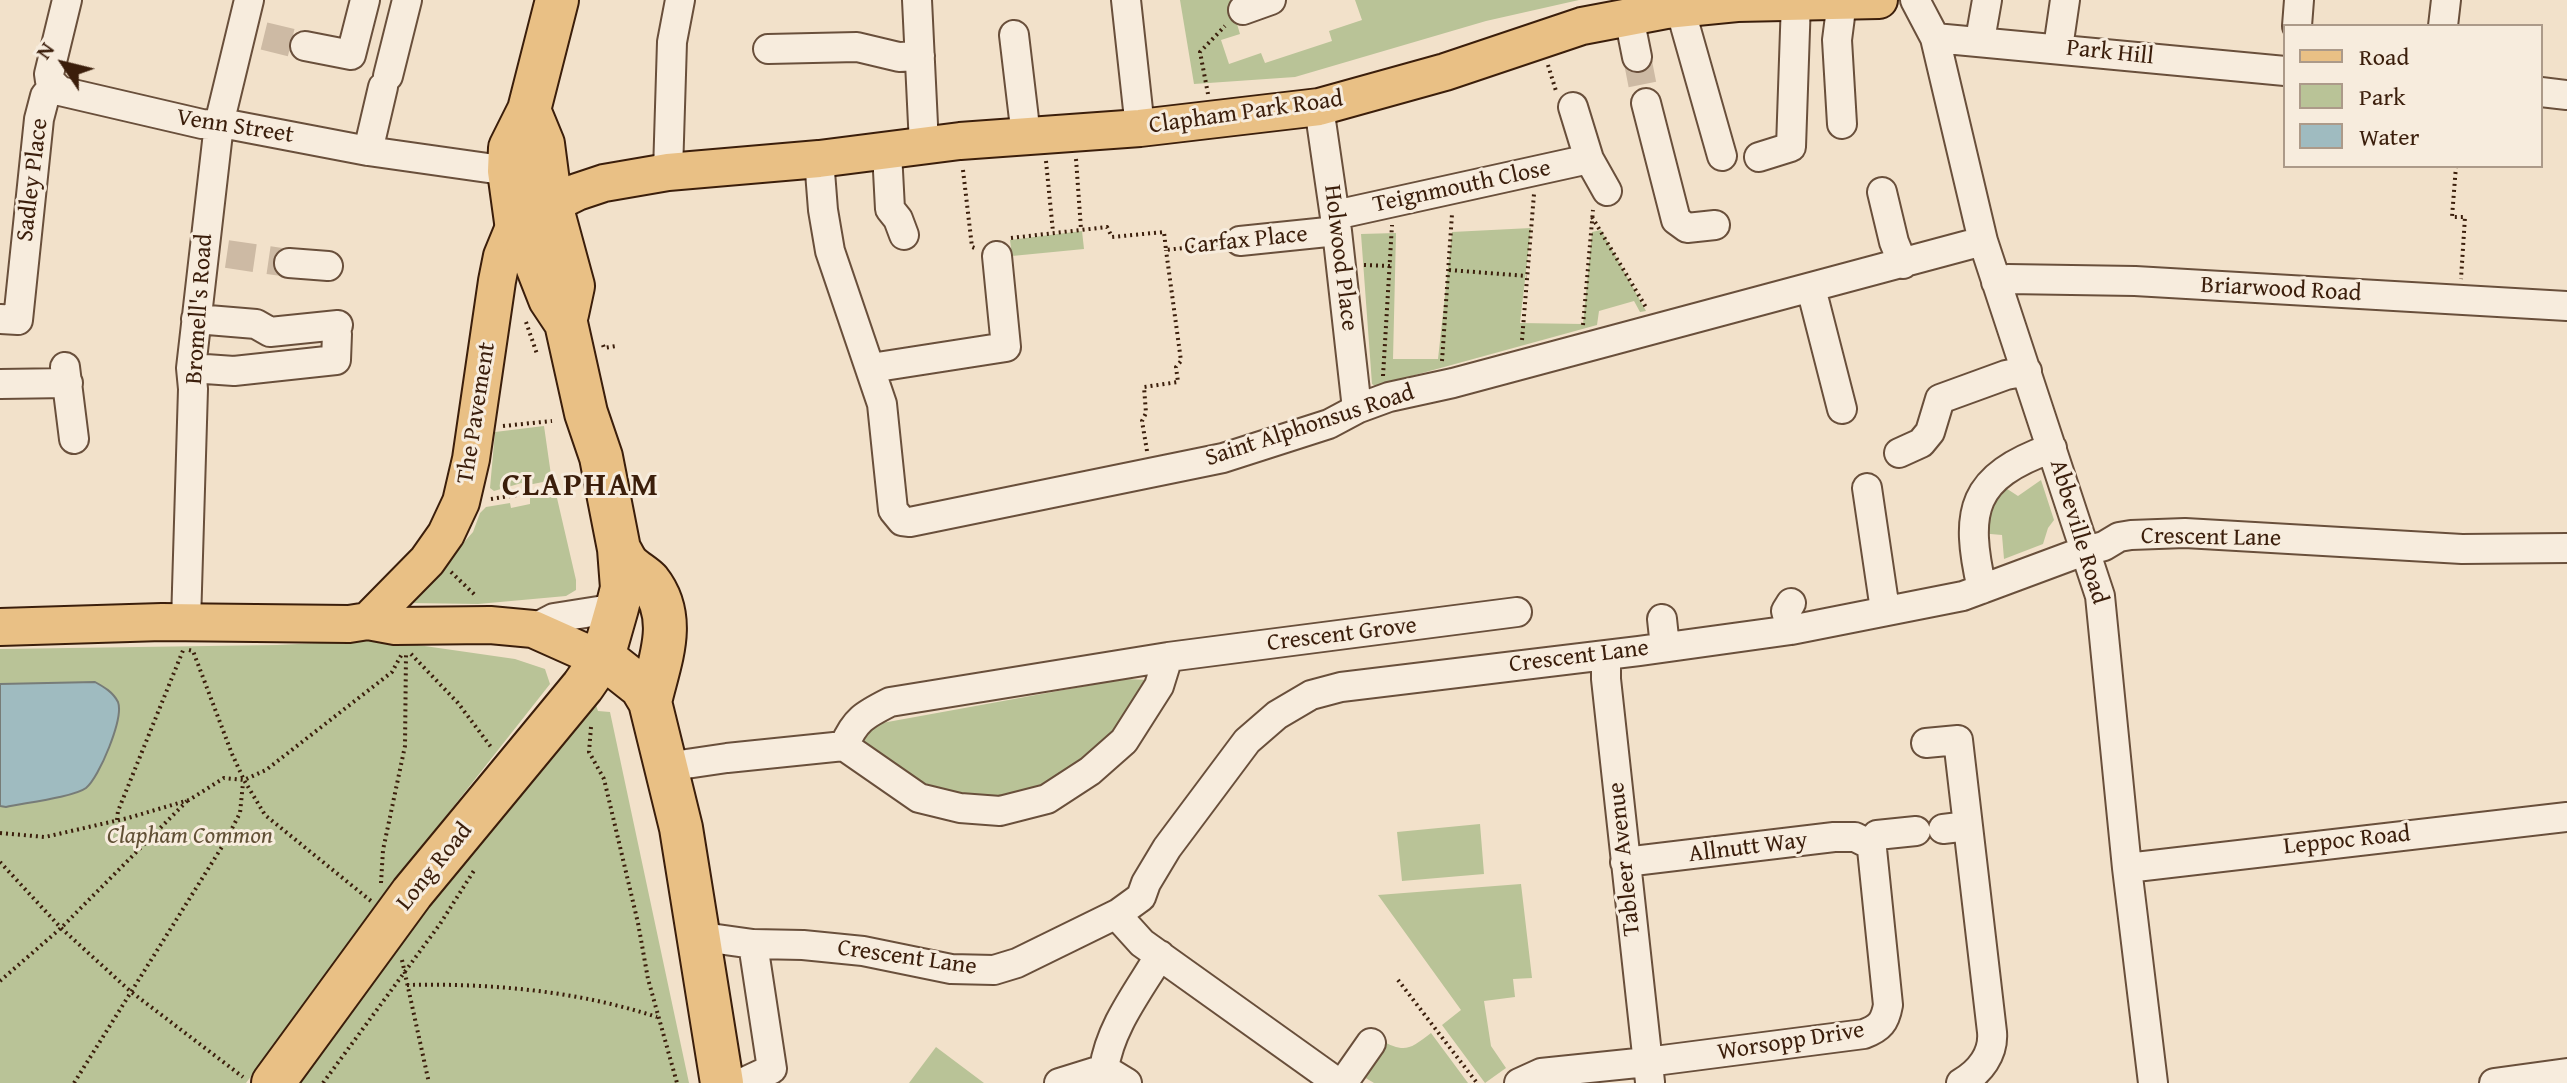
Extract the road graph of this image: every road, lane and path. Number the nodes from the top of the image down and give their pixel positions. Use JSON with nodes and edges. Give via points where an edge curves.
{"nodes":[{"id":1,"x":67,"y":0,"type":"edge"},
{"id":2,"x":249,"y":0,"type":"edge"},
{"id":3,"x":365,"y":0,"type":"edge"},
{"id":4,"x":407,"y":0,"type":"edge"},
{"id":5,"x":557,"y":0,"type":"edge"},
{"id":6,"x":680,"y":0,"type":"edge"},
{"id":7,"x":917,"y":0,"type":"edge"},
{"id":8,"x":1126,"y":0,"type":"edge"},
{"id":9,"x":1271,"y":0,"type":"edge"},
{"id":10,"x":1879,"y":0,"type":"edge"},
{"id":11,"x":1915,"y":0,"type":"edge"},
{"id":12,"x":1987,"y":0,"type":"edge"},
{"id":13,"x":2065,"y":0,"type":"edge"},
{"id":14,"x":2299,"y":0,"type":"edge"},
{"id":15,"x":2446,"y":0,"type":"edge"},
{"id":16,"x":1796,"y":1,"type":"edge"},
{"id":17,"x":1842,"y":1,"type":"edge"},
{"id":18,"x":1750,"y":2,"type":"edge"},
{"id":19,"x":1680,"y":8,"type":"junction"},
{"id":20,"x":1243,"y":10,"type":"joint"},
{"id":21,"x":1629,"y":17,"type":"junction"},
{"id":22,"x":2297,"y":24,"type":"edge"},
{"id":23,"x":2443,"y":24,"type":"edge"},
{"id":24,"x":1014,"y":35,"type":"dead end"},
{"id":25,"x":1935,"y":38,"type":"junction"},
{"id":26,"x":1540,"y":40,"type":"junction"},
{"id":27,"x":1980,"y":40,"type":"junction"},
{"id":28,"x":305,"y":46,"type":"tunnel mouth"},
{"id":29,"x":2058,"y":48,"type":"junction"},
{"id":30,"x":768,"y":49,"type":"dead end"},
{"id":31,"x":920,"y":56,"type":"junction"},
{"id":32,"x":1637,"y":57,"type":"tunnel mouth"},
{"id":33,"x":2283,"y":71,"type":"edge"},
{"id":34,"x":53,"y":86,"type":"junction"},
{"id":35,"x":2543,"y":92,"type":"edge"},
{"id":36,"x":2567,"y":95,"type":"edge"},
{"id":37,"x":1646,"y":103,"type":"tunnel mouth"},
{"id":38,"x":1319,"y":107,"type":"junction"},
{"id":39,"x":1573,"y":107,"type":"joint"},
{"id":40,"x":1213,"y":120,"type":"junction"},
{"id":41,"x":219,"y":124,"type":"junction"},
{"id":42,"x":1842,"y":124,"type":"dead end"},
{"id":43,"x":536,"y":127,"type":"junction"},
{"id":44,"x":1140,"y":128,"type":"junction"},
{"id":45,"x":1048,"y":135,"type":"junction"},
{"id":46,"x":960,"y":141,"type":"junction"},
{"id":47,"x":924,"y":145,"type":"junction"},
{"id":48,"x":368,"y":151,"type":"junction"},
{"id":49,"x":887,"y":152,"type":"junction"},
{"id":50,"x":1722,"y":156,"type":"dead end"},
{"id":51,"x":1759,"y":157,"type":"dead end"},
{"id":52,"x":819,"y":159,"type":"junction"},
{"id":53,"x":1589,"y":159,"type":"junction"},
{"id":54,"x":2456,"y":168,"type":"edge"},
{"id":55,"x":509,"y":171,"type":"junction"},
{"id":56,"x":1536,"y":171,"type":"junction"},
{"id":57,"x":668,"y":172,"type":"junction"},
{"id":58,"x":604,"y":183,"type":"junction"},
{"id":59,"x":1444,"y":191,"type":"junction"},
{"id":60,"x":1607,"y":191,"type":"joint"},
{"id":61,"x":1882,"y":192,"type":"dead end"},
{"id":62,"x":1393,"y":202,"type":"junction"},
{"id":63,"x":533,"y":214,"type":"junction"},
{"id":64,"x":1592,"y":216,"type":"junction"},
{"id":65,"x":1336,"y":223,"type":"junction"},
{"id":66,"x":1715,"y":225,"type":"dead end"},
{"id":67,"x":1081,"y":229,"type":"junction"},
{"id":68,"x":1053,"y":232,"type":"junction"},
{"id":69,"x":904,"y":235,"type":"dead end"},
{"id":70,"x":1240,"y":241,"type":"joint"},
{"id":71,"x":1983,"y":241,"type":"junction"},
{"id":72,"x":1166,"y":250,"type":"junction"},
{"id":73,"x":997,"y":256,"type":"junction"},
{"id":74,"x":289,"y":263,"type":"tunnel mouth"},
{"id":75,"x":1353,"y":264,"type":"dead end"},
{"id":76,"x":1903,"y":264,"type":"junction"},
{"id":77,"x":328,"y":266,"type":"dead end"},
{"id":78,"x":1390,"y":266,"type":"junction"},
{"id":79,"x":1449,"y":270,"type":"junction"},
{"id":80,"x":1527,"y":276,"type":"junction"},
{"id":81,"x":1996,"y":282,"type":"junction"},
{"id":82,"x":2460,"y":283,"type":"dead end"},
{"id":83,"x":1811,"y":288,"type":"junction"},
{"id":84,"x":2567,"y":306,"type":"edge"},
{"id":85,"x":525,"y":318,"type":"dead end"},
{"id":86,"x":1652,"y":318,"type":"dead end"},
{"id":87,"x":0,"y":319,"type":"edge"},
{"id":88,"x":195,"y":326,"type":"junction"},
{"id":89,"x":1582,"y":332,"type":"dead end"},
{"id":90,"x":603,"y":343,"type":"dead end"},
{"id":91,"x":616,"y":346,"type":"dead end"},
{"id":92,"x":1522,"y":346,"type":"dead end"},
{"id":93,"x":537,"y":354,"type":"dead end"},
{"id":94,"x":191,"y":368,"type":"junction"},
{"id":95,"x":871,"y":368,"type":"junction"},
{"id":96,"x":1444,"y":371,"type":"dead end"},
{"id":97,"x":2027,"y":371,"type":"junction"},
{"id":98,"x":1382,"y":383,"type":"dead end"},
{"id":99,"x":0,"y":384,"type":"edge"},
{"id":100,"x":1359,"y":408,"type":"junction"},
{"id":101,"x":1842,"y":409,"type":"dead end"},
{"id":102,"x":552,"y":421,"type":"dead end"},
{"id":103,"x":501,"y":426,"type":"dead end"},
{"id":104,"x":74,"y":439,"type":"dead end"},
{"id":105,"x":2052,"y":448,"type":"junction"},
{"id":106,"x":1899,"y":453,"type":"dead end"},
{"id":107,"x":1148,"y":457,"type":"dead end"},
{"id":108,"x":561,"y":488,"type":"dead end"},
{"id":109,"x":1867,"y":488,"type":"dead end"},
{"id":110,"x":491,"y":499,"type":"dead end"},
{"id":111,"x":2567,"y":548,"type":"edge"},
{"id":112,"x":619,"y":549,"type":"junction"},
{"id":113,"x":2087,"y":550,"type":"junction"},
{"id":114,"x":443,"y":563,"type":"dead end"},
{"id":115,"x":1982,"y":589,"type":"junction"},
{"id":116,"x":478,"y":598,"type":"dead end"},
{"id":117,"x":617,"y":608,"type":"junction"},
{"id":118,"x":1885,"y":610,"type":"junction"},
{"id":119,"x":1517,"y":612,"type":"dead end"},
{"id":120,"x":8,"y":618,"type":"edge"},
{"id":121,"x":368,"y":621,"type":"junction"},
{"id":122,"x":185,"y":625,"type":"junction"},
{"id":123,"x":533,"y":629,"type":"junction"},
{"id":124,"x":406,"y":648,"type":"junction"},
{"id":125,"x":1606,"y":655,"type":"junction"},
{"id":126,"x":603,"y":657,"type":"junction"},
{"id":127,"x":1168,"y":657,"type":"junction"},
{"id":128,"x":650,"y":702,"type":"junction"},
{"id":129,"x":582,"y":733,"type":"dead end"},
{"id":130,"x":1926,"y":743,"type":"dead end"},
{"id":131,"x":844,"y":746,"type":"junction"},
{"id":132,"x":497,"y":756,"type":"dead end"},
{"id":133,"x":666,"y":767,"type":"junction"},
{"id":134,"x":244,"y":780,"type":"junction"},
{"id":135,"x":189,"y":800,"type":"junction"},
{"id":136,"x":2567,"y":817,"type":"edge"},
{"id":137,"x":117,"y":820,"type":"junction"},
{"id":138,"x":1942,"y":829,"type":"junction"},
{"id":139,"x":0,"y":833,"type":"edge"},
{"id":140,"x":1869,"y":844,"type":"junction"},
{"id":141,"x":0,"y":862,"type":"edge"},
{"id":142,"x":1625,"y":862,"type":"junction"},
{"id":143,"x":478,"y":864,"type":"dead end"},
{"id":144,"x":2127,"y":868,"type":"junction"},
{"id":145,"x":380,"y":889,"type":"dead end"},
{"id":146,"x":378,"y":897,"type":"dead end"},
{"id":147,"x":1119,"y":913,"type":"junction"},
{"id":148,"x":61,"y":928,"type":"junction"},
{"id":149,"x":696,"y":936,"type":"junction"},
{"id":150,"x":753,"y":944,"type":"junction"},
{"id":151,"x":1160,"y":955,"type":"junction"},
{"id":152,"x":401,"y":957,"type":"dead end"},
{"id":153,"x":404,"y":971,"type":"junction"},
{"id":154,"x":1398,"y":980,"type":"dead end"},
{"id":155,"x":0,"y":981,"type":"edge"},
{"id":156,"x":407,"y":985,"type":"junction"},
{"id":157,"x":130,"y":991,"type":"junction"},
{"id":158,"x":657,"y":1017,"type":"junction"},
{"id":159,"x":1371,"y":1043,"type":"dead end"},
{"id":160,"x":1648,"y":1072,"type":"edge"},
{"id":161,"x":2567,"y":1073,"type":"edge"},
{"id":162,"x":1115,"y":1076,"type":"edge"},
{"id":163,"x":74,"y":1083,"type":"edge"},
{"id":164,"x":250,"y":1083,"type":"edge"},
{"id":165,"x":273,"y":1083,"type":"edge"},
{"id":166,"x":323,"y":1083,"type":"edge"},
{"id":167,"x":429,"y":1083,"type":"edge"},
{"id":168,"x":677,"y":1083,"type":"edge"},
{"id":169,"x":722,"y":1083,"type":"edge"},
{"id":170,"x":742,"y":1083,"type":"edge"},
{"id":171,"x":1059,"y":1083,"type":"edge"},
{"id":172,"x":1341,"y":1083,"type":"edge"},
{"id":173,"x":1477,"y":1083,"type":"edge"},
{"id":174,"x":1519,"y":1083,"type":"edge"},
{"id":175,"x":1961,"y":1083,"type":"edge"},
{"id":176,"x":2153,"y":1083,"type":"edge"},
{"id":177,"x":2494,"y":1083,"type":"edge"}],
"edges":[{"from":1,"to":34,"type":"street","via":[[49,74]]},
{"from":2,"to":41,"type":"street","name":"Bromell's Road","via":[[253,33]]},
{"from":3,"to":28,"type":"street","via":[[351,55]]},
{"from":4,"to":48,"type":"street"},
{"from":5,"to":43,"type":"highway"},
{"from":6,"to":57,"type":"street","via":[[672,42]]},
{"from":7,"to":31,"type":"street"},
{"from":8,"to":44,"type":"street"},
{"from":9,"to":20,"type":"street"},
{"from":10,"to":17,"type":"main road","name":"Clapham Park Road"},
{"from":11,"to":25,"type":"street","name":"Abbeville Road"},
{"from":12,"to":27,"type":"street"},
{"from":13,"to":29,"type":"street"},
{"from":14,"to":22,"type":"street"},
{"from":15,"to":23,"type":"street"},
{"from":16,"to":17,"type":"main road","name":"Clapham Park Road"},
{"from":16,"to":18,"type":"main road","name":"Clapham Park Road"},
{"from":16,"to":51,"type":"street","via":[[1791,147]]},
{"from":17,"to":42,"type":"street","via":[[1837,40]]},
{"from":18,"to":19,"type":"main road","name":"Clapham Park Road"},
{"from":19,"to":21,"type":"main road","name":"Clapham Park Road"},
{"from":19,"to":50,"type":"street"},
{"from":20,"to":40,"type":"path","via":[[1200,52]]},
{"from":21,"to":26,"type":"main road","name":"Clapham Park Road"},
{"from":21,"to":32,"type":"street"},
{"from":24,"to":45,"type":"street"},
{"from":25,"to":27,"type":"street","name":"Park Hill"},
{"from":25,"to":71,"type":"street","name":"Abbeville Road"},
{"from":26,"to":38,"type":"main road","name":"Clapham Park Road"},
{"from":26,"to":39,"type":"path","via":[[1561,106]]},
{"from":27,"to":29,"type":"street","name":"Park Hill"},
{"from":29,"to":33,"type":"street","name":"Park Hill"},
{"from":30,"to":31,"type":"street","via":[[857,47]]},
{"from":31,"to":47,"type":"street"},
{"from":34,"to":41,"type":"street","name":"Venn Street"},
{"from":34,"to":87,"type":"street","name":"Sadley Place","via":[[39,119],[18,320]]},
{"from":35,"to":36,"type":"street"},
{"from":37,"to":66,"type":"street","via":[[1676,220],[1687,228]]},
{"from":38,"to":40,"type":"main road","name":"Clapham Park Road"},
{"from":38,"to":65,"type":"street","name":"Holwood Place"},
{"from":39,"to":53,"type":"street"},
{"from":40,"to":44,"type":"main road","name":"Clapham Park Road"},
{"from":41,"to":48,"type":"street","name":"Venn Street"},
{"from":41,"to":88,"type":"street","name":"Bromell's Road","via":[[215,252]]},
{"from":43,"to":55,"type":"highway","via":[[510,148]]},
{"from":43,"to":58,"type":"main road","via":[[575,172]]},
{"from":43,"to":63,"type":"highway"},
{"from":44,"to":45,"type":"main road","name":"Clapham Park Road"},
{"from":45,"to":46,"type":"main road","name":"Clapham Park Road"},
{"from":45,"to":67,"type":"path"},
{"from":45,"to":68,"type":"path"},
{"from":46,"to":47,"type":"main road","name":"Clapham Park Road"},
{"from":46,"to":73,"type":"path","via":[[972,247]]},
{"from":47,"to":49,"type":"main road","name":"Clapham Park Road"},
{"from":48,"to":55,"type":"street","name":"Venn Street"},
{"from":49,"to":52,"type":"main road","name":"Clapham Park Road"},
{"from":49,"to":69,"type":"street","via":[[890,209]]},
{"from":52,"to":57,"type":"main road","name":"Clapham Park Road"},
{"from":52,"to":95,"type":"street","name":"Saint Alphonsus Road","via":[[830,251]]},
{"from":53,"to":56,"type":"street","name":"Teignmouth Close"},
{"from":53,"to":60,"type":"street"},
{"from":54,"to":82,"type":"path","via":[[2452,217],[2465,217]]},
{"from":55,"to":63,"type":"highway"},
{"from":56,"to":59,"type":"street","name":"Teignmouth Close"},
{"from":56,"to":80,"type":"path"},
{"from":57,"to":58,"type":"main road","name":"Clapham Park Road"},
{"from":58,"to":63,"type":"main road","name":"Clapham Park Road"},
{"from":59,"to":62,"type":"street","name":"Teignmouth Close"},
{"from":59,"to":79,"type":"path","via":[[1453,221]]},
{"from":60,"to":64,"type":"path","via":[[1593,202]]},
{"from":61,"to":76,"type":"street"},
{"from":62,"to":65,"type":"street","name":"Teignmouth Close"},
{"from":62,"to":78,"type":"path"},
{"from":63,"to":112,"type":"highway","via":[[573,286],[566,323]]},
{"from":63,"to":121,"type":"main road","name":"The Pavement","via":[[502,256],[461,502],[427,561]]},
{"from":64,"to":86,"type":"path"},
{"from":64,"to":89,"type":"path"},
{"from":65,"to":70,"type":"street","name":"Carfax Place"},
{"from":65,"to":100,"type":"street","name":"Holwood Place"},
{"from":67,"to":68,"type":"path","name":"Carfax Place"},
{"from":67,"to":72,"type":"path","name":"Carfax Place","via":[[1107,227],[1112,237],[1164,232]]},
{"from":68,"to":73,"type":"path","name":"Carfax Place","via":[[1006,239]]},
{"from":70,"to":72,"type":"path","name":"Carfax Place"},
{"from":71,"to":76,"type":"street","name":"Saint Alphonsus Road"},
{"from":71,"to":81,"type":"street","name":"Abbeville Road"},
{"from":72,"to":107,"type":"path","via":[[1181,361],[1176,367],[1178,382],[1144,387]]},
{"from":73,"to":95,"type":"street","via":[[1006,347]]},
{"from":74,"to":77,"type":"street"},
{"from":75,"to":78,"type":"path"},
{"from":76,"to":83,"type":"street","name":"Saint Alphonsus Road"},
{"from":78,"to":98,"type":"path"},
{"from":79,"to":80,"type":"path"},
{"from":79,"to":96,"type":"path"},
{"from":80,"to":92,"type":"path"},
{"from":81,"to":84,"type":"street","name":"Briarwood Road","via":[[2135,281]]},
{"from":81,"to":97,"type":"street","name":"Abbeville Road"},
{"from":83,"to":100,"type":"street","name":"Saint Alphonsus Road"},
{"from":83,"to":101,"type":"street"},
{"from":85,"to":93,"type":"path"},
{"from":88,"to":94,"type":"street","name":"Bromell's Road"},
{"from":88,"to":94,"type":"street","via":[[256,324],[337,351],[234,371]]},
{"from":90,"to":91,"type":"path","via":[[604,348]]},
{"from":94,"to":122,"type":"street","name":"Bromell's Road"},
{"from":95,"to":100,"type":"street","name":"Saint Alphonsus Road","via":[[882,404],[893,510],[910,522],[1223,458],[1329,424]]},
{"from":97,"to":105,"type":"street","name":"Abbeville Road"},
{"from":97,"to":106,"type":"street","via":[[1940,399],[1930,432],[1921,443]]},
{"from":99,"to":104,"type":"street","via":[[66,375]]},
{"from":102,"to":103,"type":"path"},
{"from":105,"to":113,"type":"street","name":"Abbeville Road"},
{"from":105,"to":115,"type":"street","via":[[2017,462],[1982,493],[1972,532]]},
{"from":108,"to":110,"type":"path"},
{"from":109,"to":118,"type":"street"},
{"from":111,"to":113,"type":"street","name":"Crescent Lane","via":[[2462,549],[2173,533],[2119,537]]},
{"from":112,"to":117,"type":"highway","via":[[622,588]]},
{"from":112,"to":128,"type":"highway","via":[[648,580],[663,614],[662,664]]},
{"from":113,"to":115,"type":"street","name":"Crescent Lane"},
{"from":113,"to":144,"type":"street","name":"Abbeville Road","via":[[2105,623]]},
{"from":114,"to":116,"type":"path"},
{"from":115,"to":118,"type":"street","name":"Crescent Lane"},
{"from":117,"to":123,"type":"street","via":[[554,618]]},
{"from":117,"to":126,"type":"highway"},
{"from":118,"to":125,"type":"street","name":"Crescent Lane","via":[[1664,633]]},
{"from":119,"to":127,"type":"street","name":"Crescent Grove"},
{"from":120,"to":122,"type":"main road"},
{"from":121,"to":122,"type":"main road"},
{"from":121,"to":123,"type":"main road"},
{"from":122,"to":134,"type":"path"},
{"from":122,"to":137,"type":"path"},
{"from":123,"to":126,"type":"main road"},
{"from":124,"to":132,"type":"path","via":[[458,703]]},
{"from":124,"to":134,"type":"path","via":[[392,672],[266,770]]},
{"from":124,"to":145,"type":"path","via":[[405,746]]},
{"from":125,"to":142,"type":"street","name":"Tableer Avenue"},
{"from":125,"to":147,"type":"street","name":"Crescent Lane","via":[[1311,695],[1247,741],[1167,848],[1141,897]]},
{"from":126,"to":128,"type":"highway","via":[[641,687]]},
{"from":126,"to":165,"type":"highway","name":"Long Road","via":[[412,893]]},
{"from":127,"to":131,"type":"street","name":"Crescent Grove","via":[[890,702],[853,725]]},
{"from":127,"to":131,"type":"street","via":[[1159,686],[1124,741],[1047,799],[1000,811],[919,798]]},
{"from":128,"to":133,"type":"highway"},
{"from":129,"to":158,"type":"path","via":[[591,723],[589,752],[604,779]]},
{"from":130,"to":138,"type":"street","via":[[1958,740]]},
{"from":131,"to":133,"type":"street"},
{"from":133,"to":149,"type":"highway","via":[[681,828]]},
{"from":134,"to":135,"type":"path","via":[[224,778]]},
{"from":134,"to":146,"type":"path","via":[[265,815],[376,904]]},
{"from":134,"to":157,"type":"path","via":[[240,813],[225,842]]},
{"from":135,"to":137,"type":"path"},
{"from":135,"to":148,"type":"path"},
{"from":136,"to":144,"type":"street","name":"Leppoc Road"},
{"from":137,"to":139,"type":"path","via":[[45,837]]},
{"from":138,"to":140,"type":"street","via":[[1877,835]]},
{"from":138,"to":175,"type":"street","via":[[1993,1041],[1980,1069]]},
{"from":140,"to":142,"type":"street","name":"Allnutt Way","via":[[1855,837],[1834,837]]},
{"from":140,"to":160,"type":"street","name":"Worsopp Drive","via":[[1888,1005],[1882,1024],[1864,1034]]},
{"from":141,"to":148,"type":"path"},
{"from":142,"to":160,"type":"street","name":"Tableer Avenue"},
{"from":143,"to":153,"type":"path"},
{"from":144,"to":176,"type":"street","name":"Abbeville Road"},
{"from":147,"to":150,"type":"street","name":"Crescent Lane","via":[[994,970],[951,969],[829,947]]},
{"from":147,"to":151,"type":"street","via":[[1132,933]]},
{"from":148,"to":155,"type":"path"},
{"from":148,"to":157,"type":"path"},
{"from":149,"to":150,"type":"street","name":"Crescent Lane"},
{"from":149,"to":169,"type":"highway"},
{"from":150,"to":170,"type":"street","via":[[772,1069]]},
{"from":151,"to":162,"type":"street","via":[[1107,1048]]},
{"from":151,"to":172,"type":"street"},
{"from":152,"to":153,"type":"path"},
{"from":153,"to":156,"type":"path"},
{"from":153,"to":166,"type":"path"},
{"from":154,"to":173,"type":"path"},
{"from":156,"to":158,"type":"path","via":[[504,988],[625,1006]]},
{"from":156,"to":167,"type":"path"},
{"from":157,"to":163,"type":"path"},
{"from":157,"to":164,"type":"path"},
{"from":158,"to":168,"type":"path"},
{"from":159,"to":172,"type":"street"},
{"from":160,"to":174,"type":"street","name":"Worsopp Drive","via":[[1541,1073]]},
{"from":161,"to":177,"type":"street"},
{"from":162,"to":171,"type":"street"}]}
